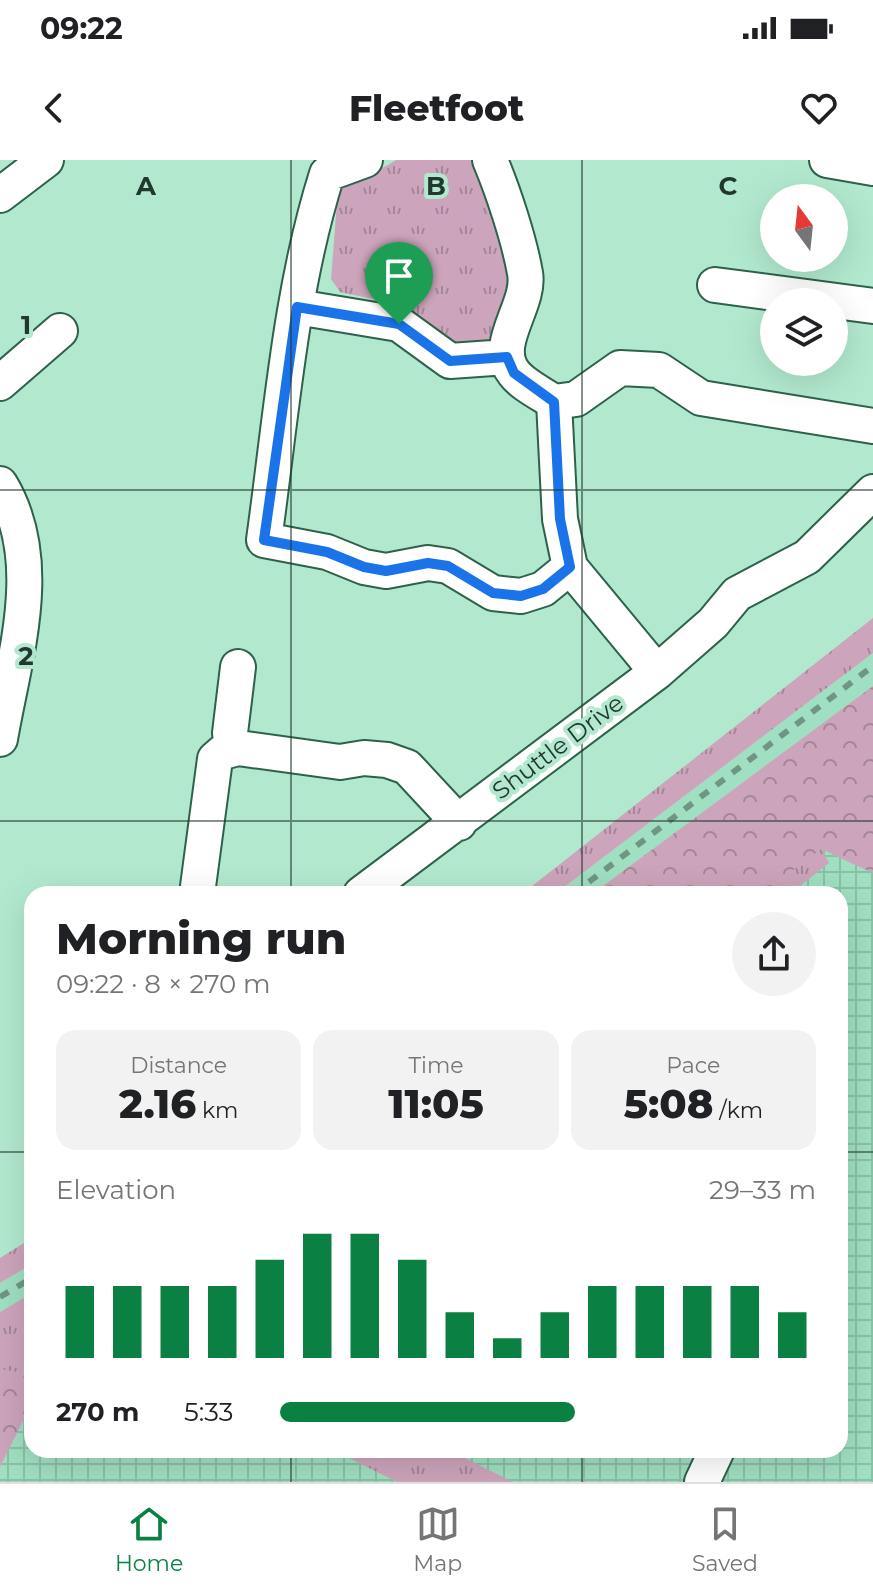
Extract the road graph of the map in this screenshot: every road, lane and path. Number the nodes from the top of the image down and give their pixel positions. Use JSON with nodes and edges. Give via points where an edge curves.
{"nodes":[{"id":1,"x":46,"y":160,"type":"edge"},
{"id":2,"x":365,"y":160,"type":"edge"},
{"id":3,"x":490,"y":160,"type":"edge"},
{"id":4,"x":827,"y":160,"type":"edge"},
{"id":5,"x":873,"y":168,"type":"edge"},
{"id":6,"x":0,"y":195,"type":"edge"},
{"id":7,"x":715,"y":285,"type":"dead end"},
{"id":8,"x":873,"y":306,"type":"edge"},
{"id":9,"x":297,"y":307,"type":"junction"},
{"id":10,"x":60,"y":331,"type":"dead end"},
{"id":11,"x":507,"y":357,"type":"junction"},
{"id":12,"x":0,"y":383,"type":"edge"},
{"id":13,"x":554,"y":402,"type":"junction"},
{"id":14,"x":873,"y":426,"type":"edge"},
{"id":15,"x":0,"y":484,"type":"edge"},
{"id":16,"x":873,"y":492,"type":"edge"},
{"id":17,"x":570,"y":567,"type":"junction"},
{"id":18,"x":238,"y":667,"type":"dead end"},
{"id":19,"x":657,"y":672,"type":"junction"},
{"id":20,"x":0,"y":738,"type":"edge"},
{"id":21,"x":232,"y":749,"type":"junction"},
{"id":22,"x":459,"y":823,"type":"junction"},
{"id":23,"x":198,"y":886,"type":"edge"},
{"id":24,"x":372,"y":886,"type":"edge"},
{"id":25,"x":713,"y":1458,"type":"edge"},
{"id":26,"x":702,"y":1482,"type":"edge"}],
"edges":[{"from":1,"to":6,"type":"street"},
{"from":2,"to":9,"type":"street","via":[[327,174]]},
{"from":3,"to":11,"type":"street","via":[[526,274]]},
{"from":4,"to":5,"type":"street"},
{"from":7,"to":8,"type":"street"},
{"from":9,"to":11,"type":"street","via":[[399,324],[450,361]]},
{"from":9,"to":17,"type":"street","via":[[264,540],[386,571],[428,563],[448,566],[493,593],[521,596],[543,589]]},
{"from":10,"to":12,"type":"street"},
{"from":11,"to":13,"type":"street","via":[[514,373]]},
{"from":13,"to":14,"type":"street","via":[[576,399],[620,368],[659,370],[701,398]]},
{"from":13,"to":17,"type":"street","via":[[560,519]]},
{"from":15,"to":20,"type":"street","via":[[19,528],[26,591]]},
{"from":16,"to":19,"type":"street","name":"Shuttle Drive","via":[[807,557],[737,594],[713,623]]},
{"from":17,"to":19,"type":"street"},
{"from":18,"to":21,"type":"street"},
{"from":19,"to":22,"type":"street","name":"Shuttle Drive"},
{"from":21,"to":22,"type":"street","via":[[340,762],[364,758],[407,767]]},
{"from":21,"to":23,"type":"street","via":[[215,759]]},
{"from":22,"to":24,"type":"street","name":"Shuttle Drive"},
{"from":25,"to":26,"type":"street"}]}
